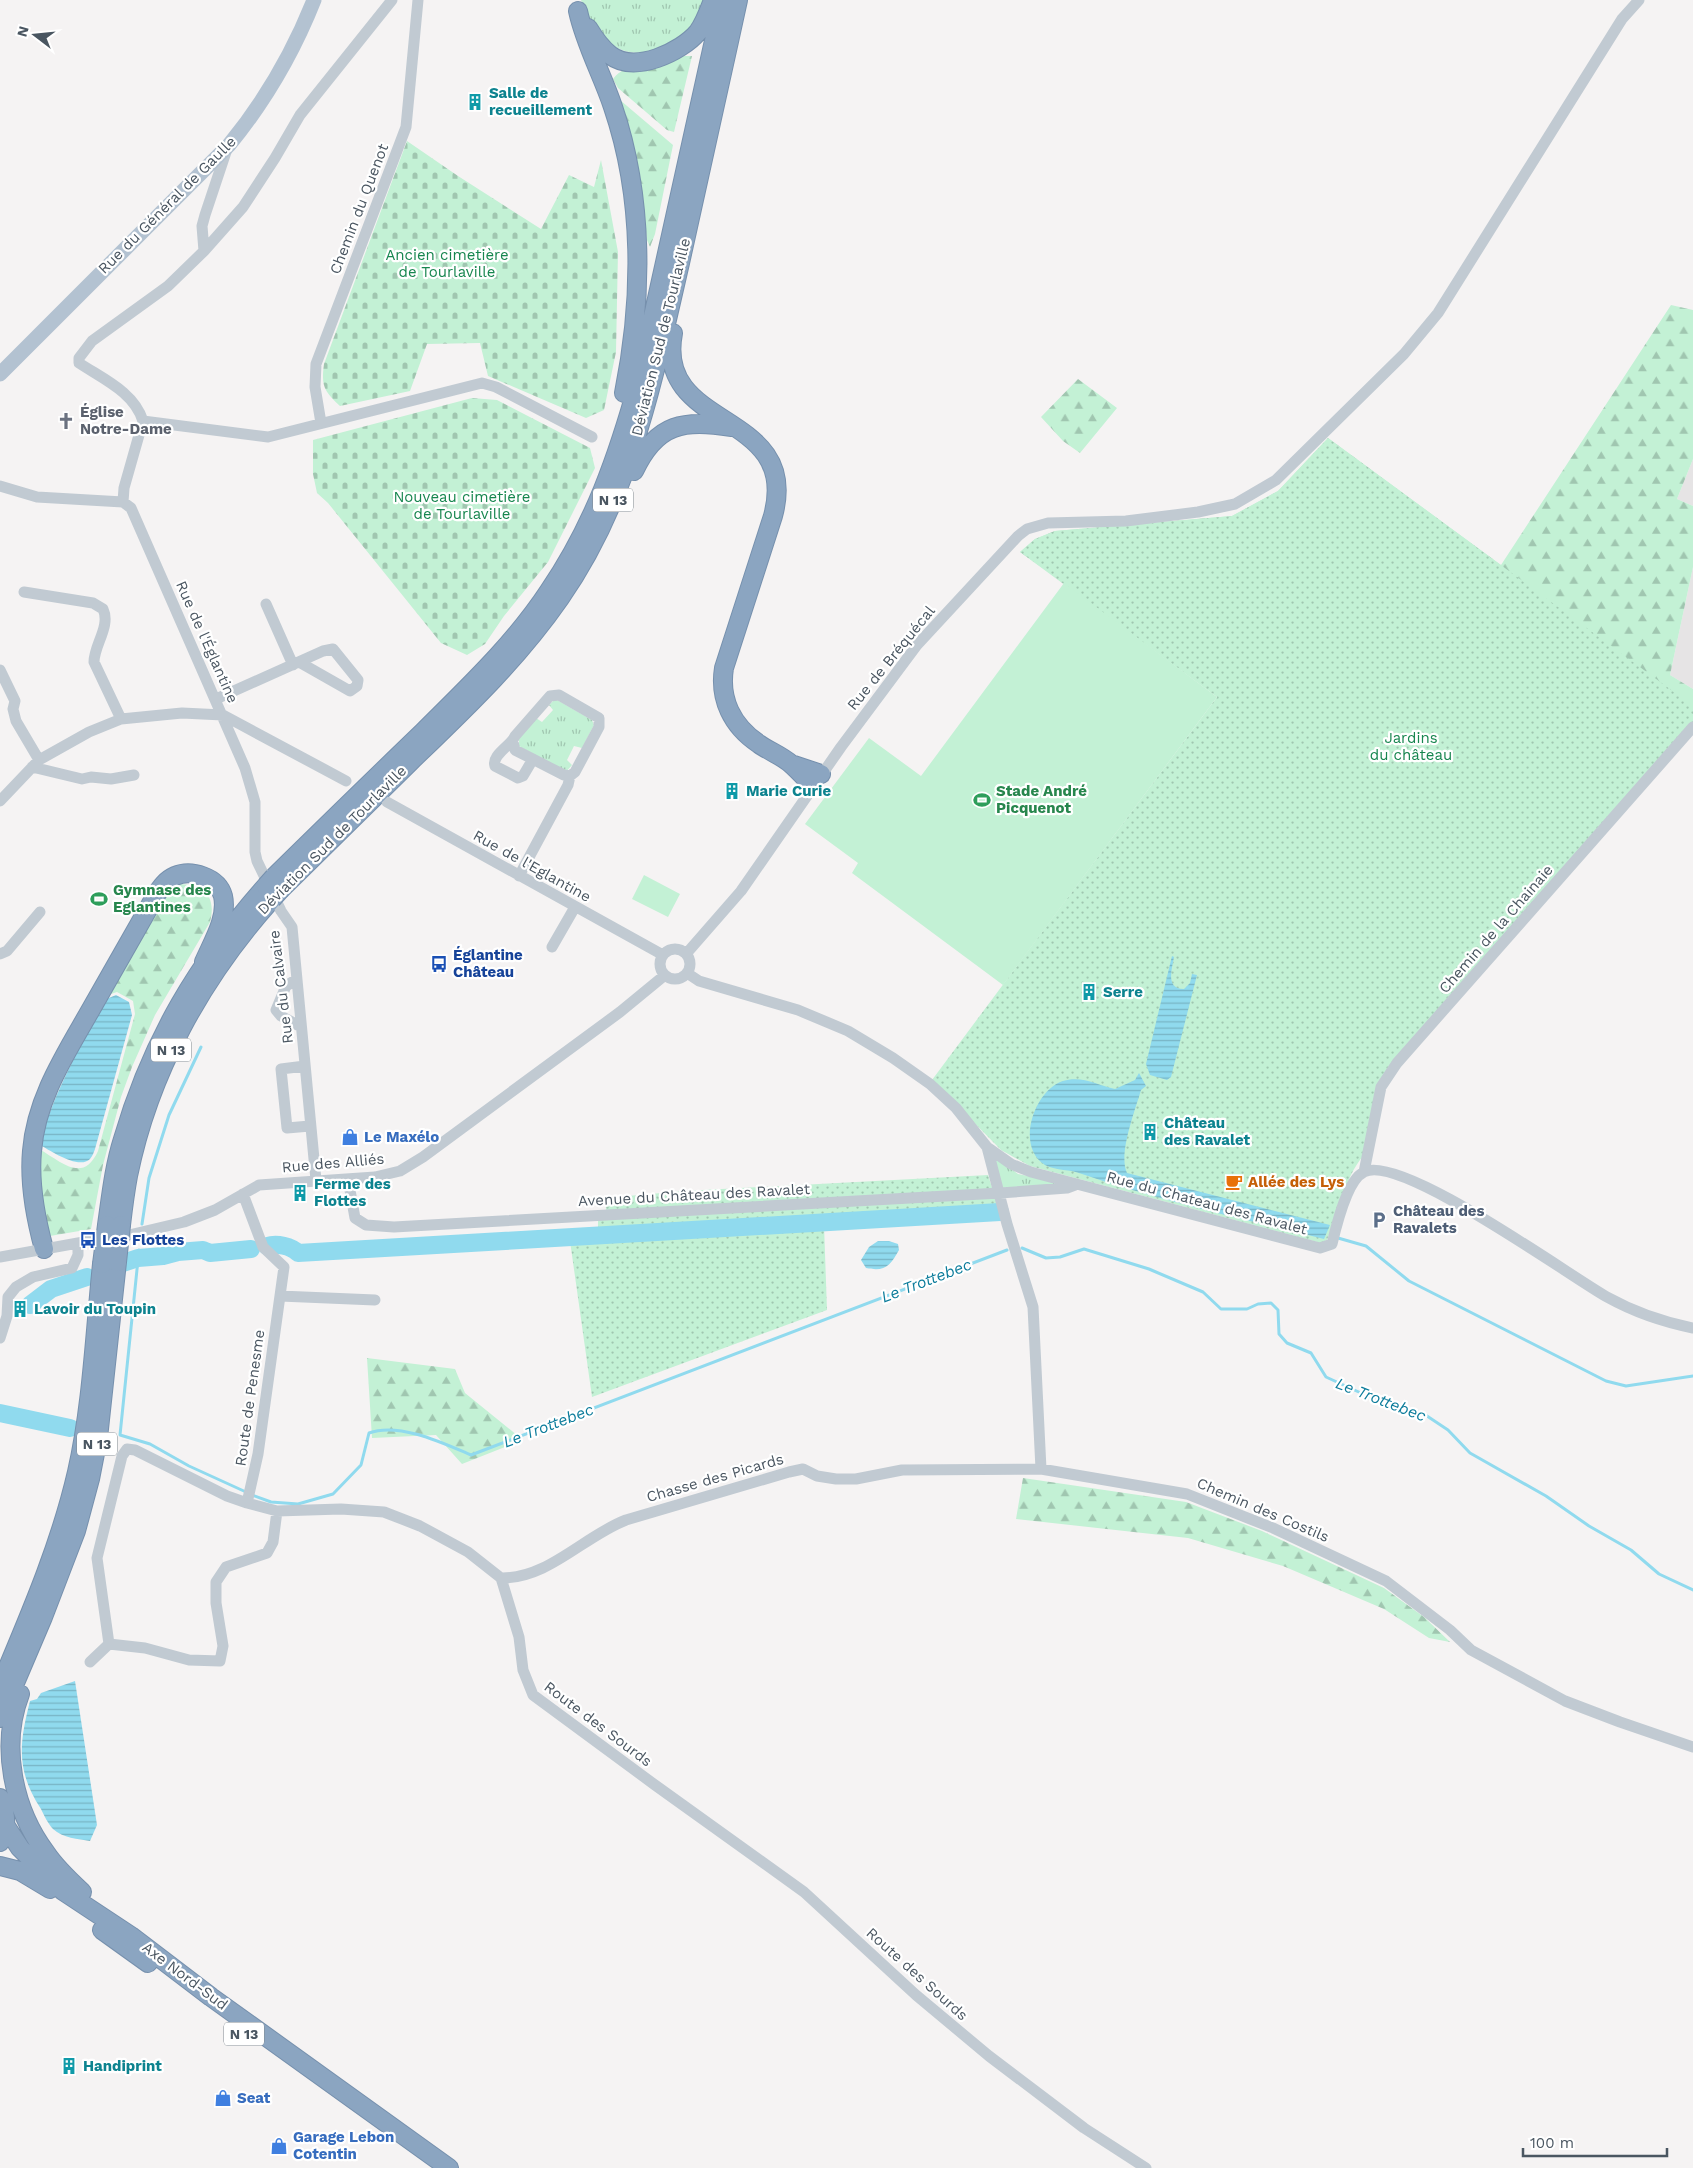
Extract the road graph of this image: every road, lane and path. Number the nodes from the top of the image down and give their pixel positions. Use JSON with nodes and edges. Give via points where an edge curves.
{"nodes":[{"id":1,"x":314,"y":0,"type":"edge"},
{"id":2,"x":392,"y":0,"type":"edge"},
{"id":3,"x":418,"y":0,"type":"edge"},
{"id":4,"x":713,"y":0,"type":"edge"},
{"id":5,"x":724,"y":0,"type":"edge"},
{"id":6,"x":738,"y":0,"type":"edge"},
{"id":7,"x":1639,"y":0,"type":"edge"},
{"id":8,"x":576,"y":5,"type":"edge"},
{"id":9,"x":718,"y":94,"type":"junction"},
{"id":10,"x":229,"y":144,"type":"junction"},
{"id":11,"x":204,"y":251,"type":"junction"},
{"id":12,"x":0,"y":374,"type":"edge"},
{"id":13,"x":143,"y":421,"type":"junction"},
{"id":14,"x":321,"y":423,"type":"junction"},
{"id":15,"x":734,"y":428,"type":"junction"},
{"id":16,"x":592,"y":437,"type":"dead end"},
{"id":17,"x":3,"y":488,"type":"edge"},
{"id":18,"x":127,"y":506,"type":"junction"},
{"id":19,"x":603,"y":523,"type":"junction"},
{"id":20,"x":565,"y":566,"type":"junction"},
{"id":21,"x":24,"y":592,"type":"dead end"},
{"id":22,"x":266,"y":604,"type":"dead end"},
{"id":23,"x":296,"y":663,"type":"junction"},
{"id":24,"x":0,"y":670,"type":"edge"},
{"id":25,"x":216,"y":700,"type":"junction"},
{"id":26,"x":223,"y":715,"type":"junction"},
{"id":27,"x":121,"y":719,"type":"junction"},
{"id":28,"x":1693,"y":727,"type":"edge"},
{"id":29,"x":513,"y":742,"type":"junction"},
{"id":30,"x":533,"y":759,"type":"junction"},
{"id":31,"x":35,"y":764,"type":"junction"},
{"id":32,"x":134,"y":775,"type":"dead end"},
{"id":33,"x":570,"y":776,"type":"junction"},
{"id":34,"x":817,"y":780,"type":"junction"},
{"id":35,"x":346,"y":781,"type":"dead end"},
{"id":36,"x":0,"y":801,"type":"edge"},
{"id":37,"x":387,"y":802,"type":"dead end"},
{"id":38,"x":519,"y":876,"type":"junction"},
{"id":39,"x":273,"y":888,"type":"junction"},
{"id":40,"x":575,"y":907,"type":"junction"},
{"id":41,"x":40,"y":912,"type":"dead end"},
{"id":42,"x":552,"y":947,"type":"dead end"},
{"id":43,"x":0,"y":954,"type":"edge"},
{"id":44,"x":686,"y":954,"type":"junction"},
{"id":45,"x":664,"y":955,"type":"junction"},
{"id":46,"x":204,"y":962,"type":"junction"},
{"id":47,"x":687,"y":973,"type":"junction"},
{"id":48,"x":666,"y":975,"type":"junction"},
{"id":49,"x":297,"y":979,"type":"junction"},
{"id":50,"x":301,"y":1027,"type":"junction"},
{"id":51,"x":305,"y":1066,"type":"junction"},
{"id":52,"x":310,"y":1126,"type":"junction"},
{"id":53,"x":987,"y":1147,"type":"junction"},
{"id":54,"x":1364,"y":1172,"type":"junction"},
{"id":55,"x":348,"y":1179,"type":"junction"},
{"id":56,"x":316,"y":1180,"type":"junction"},
{"id":57,"x":1076,"y":1185,"type":"junction"},
{"id":58,"x":1000,"y":1193,"type":"junction"},
{"id":59,"x":243,"y":1194,"type":"junction"},
{"id":60,"x":119,"y":1228,"type":"junction"},
{"id":61,"x":44,"y":1249,"type":"junction"},
{"id":62,"x":0,"y":1257,"type":"edge"},
{"id":63,"x":110,"y":1263,"type":"junction"},
{"id":64,"x":4,"y":1295,"type":"edge"},
{"id":65,"x":280,"y":1296,"type":"junction"},
{"id":66,"x":375,"y":1300,"type":"dead end"},
{"id":67,"x":1693,"y":1328,"type":"edge"},
{"id":68,"x":0,"y":1338,"type":"edge"},
{"id":69,"x":1041,"y":1469,"type":"junction"},
{"id":70,"x":247,"y":1503,"type":"junction"},
{"id":71,"x":277,"y":1511,"type":"junction"},
{"id":72,"x":501,"y":1578,"type":"junction"},
{"id":73,"x":43,"y":1617,"type":"junction"},
{"id":74,"x":109,"y":1644,"type":"junction"},
{"id":75,"x":90,"y":1662,"type":"dead end"},
{"id":76,"x":0,"y":1686,"type":"edge"},
{"id":77,"x":0,"y":1718,"type":"edge"},
{"id":78,"x":1693,"y":1746,"type":"edge"},
{"id":79,"x":0,"y":1798,"type":"edge"},
{"id":80,"x":5,"y":1825,"type":"junction"},
{"id":81,"x":0,"y":1842,"type":"edge"},
{"id":82,"x":0,"y":1866,"type":"edge"},
{"id":83,"x":0,"y":1876,"type":"edge"},
{"id":84,"x":60,"y":1899,"type":"junction"},
{"id":85,"x":131,"y":1936,"type":"junction"},
{"id":86,"x":429,"y":2168,"type":"edge"},
{"id":87,"x":449,"y":2168,"type":"edge"},
{"id":88,"x":1146,"y":2168,"type":"edge"}],
"edges":[{"from":1,"to":10,"type":"main road","name":"Rue du Général de Gaulle","via":[[270,88]]},
{"from":2,"to":11,"type":"street","via":[[300,114],[242,207]]},
{"from":3,"to":14,"type":"street","name":"Chemin du Quenot","via":[[406,127],[316,364],[315,387]]},
{"from":4,"to":8,"type":"highway","via":[[704,22],[685,44],[665,55],[641,62],[611,56],[596,40]]},
{"from":5,"to":20,"type":"highway","name":"Déviation Sud de Tourlaville","number":"N 13","via":[[639,380],[623,438],[595,510]]},
{"from":6,"to":9,"type":"highway","name":"Déviation Sud de Tourlaville","number":"N 13"},
{"from":7,"to":34,"type":"street","name":"Rue de Bréquécal","via":[[1622,19],[1438,313],[1404,354],[1276,480],[1235,504],[1198,512],[1113,522],[1048,523],[1027,529],[918,645]]},
{"from":8,"to":20,"type":"highway","via":[[582,29],[614,107],[629,170],[638,253],[636,320],[621,409],[599,480],[574,536]]},
{"from":9,"to":15,"type":"highway","via":[[670,350],[680,382],[694,398]]},
{"from":9,"to":19,"type":"highway","name":"Déviation Sud de Tourlaville","number":"N 13","via":[[652,383],[626,470]]},
{"from":10,"to":11,"type":"street","via":[[202,226]]},
{"from":10,"to":12,"type":"main road","name":"Rue du Général de Gaulle"},
{"from":11,"to":13,"type":"street","via":[[168,286],[92,341],[79,358],[79,363],[128,395]]},
{"from":13,"to":14,"type":"street","via":[[268,437]]},
{"from":13,"to":18,"type":"street","via":[[124,488]]},
{"from":14,"to":16,"type":"street","via":[[482,383]]},
{"from":15,"to":19,"type":"highway","via":[[701,423],[678,425],[658,437],[642,454]]},
{"from":15,"to":34,"type":"highway","via":[[766,453],[775,470],[778,492],[724,668],[723,690],[729,711],[741,729],[758,744]]},
{"from":17,"to":18,"type":"street","via":[[37,497]]},
{"from":18,"to":25,"type":"street","name":"Rue de l'Églantine"},
{"from":19,"to":39,"type":"highway","name":"Déviation Sud de Tourlaville","number":"N 13","via":[[561,597],[524,647],[487,688]]},
{"from":20,"to":39,"type":"highway","name":"Déviation Sud de Tourlaville","number":"N 13","via":[[514,639]]},
{"from":21,"to":27,"type":"street","via":[[93,602],[103,609],[105,622],[94,662]]},
{"from":22,"to":23,"type":"street"},
{"from":23,"to":23,"type":"street","via":[[350,691],[357,686],[358,680],[333,649]]},
{"from":23,"to":25,"type":"street"},
{"from":24,"to":31,"type":"street","via":[[15,701],[16,721]]},
{"from":25,"to":26,"type":"street","name":"Rue de l'Églantine"},
{"from":26,"to":27,"type":"street","via":[[182,713]]},
{"from":26,"to":35,"type":"street","name":"Rue de l'Églantine"},
{"from":26,"to":49,"type":"street","name":"Rue du Calvaire","via":[[252,786],[255,802],[254,852],[281,911],[292,927]]},
{"from":27,"to":31,"type":"street","via":[[89,732]]},
{"from":28,"to":54,"type":"street","name":"Chemin de la Chainaie","via":[[1397,1063],[1382,1087]]},
{"from":29,"to":30,"type":"street","via":[[515,750]]},
{"from":29,"to":30,"type":"street","via":[[494,759],[495,766],[518,778],[523,776]]},
{"from":29,"to":33,"type":"street","via":[[552,695],[598,716],[599,727]]},
{"from":30,"to":33,"type":"street"},
{"from":31,"to":32,"type":"street","via":[[82,780],[91,777],[111,780]]},
{"from":31,"to":36,"type":"street"},
{"from":33,"to":38,"type":"street"},
{"from":34,"to":44,"type":"street","name":"Rue de Bréquécal","via":[[741,891]]},
{"from":37,"to":38,"type":"street","name":"Rue de l'Eglantine"},
{"from":38,"to":40,"type":"street","name":"Rue de l'Eglantine"},
{"from":39,"to":46,"type":"highway","name":"Déviation Sud de Tourlaville","number":"N 13","via":[[240,915]]},
{"from":39,"to":60,"type":"highway","name":"Déviation Sud de Tourlaville","number":"N 13","via":[[203,988],[174,1045],[136,1145]]},
{"from":40,"to":42,"type":"street"},
{"from":40,"to":45,"type":"street","name":"Rue de l'Eglantine"},
{"from":41,"to":43,"type":"street","via":[[7,951]]},
{"from":44,"to":45,"type":"street","via":[[674,949]]},
{"from":44,"to":47,"type":"street","via":[[690,961]]},
{"from":45,"to":48,"type":"street","via":[[661,968]]},
{"from":46,"to":60,"type":"highway","name":"Déviation Sud de Tourlaville","number":"N 13","via":[[179,1003],[145,1076],[122,1140]]},
{"from":46,"to":61,"type":"highway","via":[[221,922],[222,896],[218,887],[203,876],[174,876],[163,883],[44,1098],[34,1133],[31,1172],[34,1209]]},
{"from":47,"to":48,"type":"street","via":[[679,978]]},
{"from":47,"to":53,"type":"street","name":"Rue du Chateau des Ravalet","via":[[699,981],[798,1010],[893,1058],[930,1084],[956,1108]]},
{"from":48,"to":55,"type":"street","name":"Rue des Alliés","via":[[423,1157],[400,1171]]},
{"from":49,"to":50,"type":"street","name":"Rue du Calvaire"},
{"from":49,"to":50,"type":"street","via":[[286,986],[276,1010]]},
{"from":50,"to":51,"type":"street","name":"Rue du Calvaire"},
{"from":51,"to":52,"type":"street","name":"Rue du Calvaire"},
{"from":51,"to":52,"type":"street","via":[[281,1069],[287,1128]]},
{"from":52,"to":56,"type":"street","name":"Rue du Calvaire"},
{"from":53,"to":57,"type":"street","name":"Rue du Chateau des Ravalet","via":[[1011,1164]]},
{"from":53,"to":58,"type":"street"},
{"from":54,"to":57,"type":"street","name":"Rue du Chateau des Ravalet","via":[[1344,1202],[1332,1244],[1320,1248]]},
{"from":54,"to":67,"type":"street","via":[[1380,1169],[1460,1204],[1608,1297],[1653,1318]]},
{"from":55,"to":56,"type":"street","name":"Rue des Alliés"},
{"from":55,"to":58,"type":"street","name":"Avenue du Château des Ravalet","via":[[355,1218],[373,1226]]},
{"from":56,"to":59,"type":"street","name":"Rue des Alliés","via":[[268,1183]]},
{"from":57,"to":58,"type":"street","name":"Avenue du Château des Ravalet"},
{"from":58,"to":69,"type":"street","via":[[1006,1224],[1033,1307]]},
{"from":59,"to":60,"type":"street","name":"Rue des Alliés","via":[[184,1222]]},
{"from":59,"to":65,"type":"street","name":"Route de Penesme","via":[[264,1247],[284,1267]]},
{"from":60,"to":63,"type":"highway","name":"Déviation Sud de Tourlaville","number":"N 13","bridge":true},
{"from":61,"to":62,"type":"street"},
{"from":61,"to":64,"type":"street","via":[[84,1242],[72,1268],[33,1277]]},
{"from":63,"to":73,"type":"highway","name":"Déviation Sud de Tourlaville","number":"N 13","via":[[98,1438],[76,1532]]},
{"from":63,"to":76,"type":"highway","name":"Déviation Sud de Tourlaville","number":"N 13","via":[[77,1472],[51,1558]]},
{"from":64,"to":68,"type":"street","via":[[7,1316]]},
{"from":65,"to":66,"type":"street"},
{"from":65,"to":70,"type":"street","name":"Route de Penesme","via":[[252,1488]]},
{"from":69,"to":72,"type":"street","name":"Chasse des Picards","via":[[902,1470],[836,1480],[816,1476],[803,1469],[609,1526],[546,1567],[513,1578]]},
{"from":69,"to":78,"type":"street","name":"Chemin des Costils","via":[[1187,1494],[1274,1528],[1386,1581],[1471,1650],[1565,1701]]},
{"from":70,"to":71,"type":"street"},
{"from":70,"to":74,"type":"street","via":[[135,1450],[128,1450],[122,1456],[97,1558]]},
{"from":71,"to":72,"type":"street","via":[[341,1509],[384,1512],[420,1526],[468,1552]]},
{"from":71,"to":74,"type":"street","via":[[273,1542],[267,1553],[226,1567],[216,1582],[223,1646],[220,1661],[189,1660],[145,1648]]},
{"from":72,"to":88,"type":"street","name":"Route des Sourds","via":[[519,1637],[523,1670],[533,1695],[804,1892],[916,1995],[989,2056],[1084,2128]]},
{"from":73,"to":77,"type":"highway","name":"Déviation Sud de Tourlaville","number":"N 13"},
{"from":73,"to":85,"type":"highway","number":"N 13","via":[[44,1634],[16,1705],[11,1769],[15,1788],[27,1822],[45,1853],[68,1880]]},
{"from":74,"to":75,"type":"street"},
{"from":79,"to":80,"type":"highway"},
{"from":80,"to":81,"type":"highway"},
{"from":80,"to":85,"type":"highway","name":"Axe Nord-Sud","number":"N 13","via":[[20,1848],[63,1891]]},
{"from":82,"to":84,"type":"highway","name":"Axe Nord-Sud","number":"N 13","via":[[20,1871],[49,1888]]},
{"from":83,"to":84,"type":"highway","via":[[31,1883]]},
{"from":84,"to":86,"type":"highway","name":"Axe Nord-Sud","number":"N 13"},
{"from":85,"to":87,"type":"highway","name":"Axe Nord-Sud","number":"N 13"}]}
